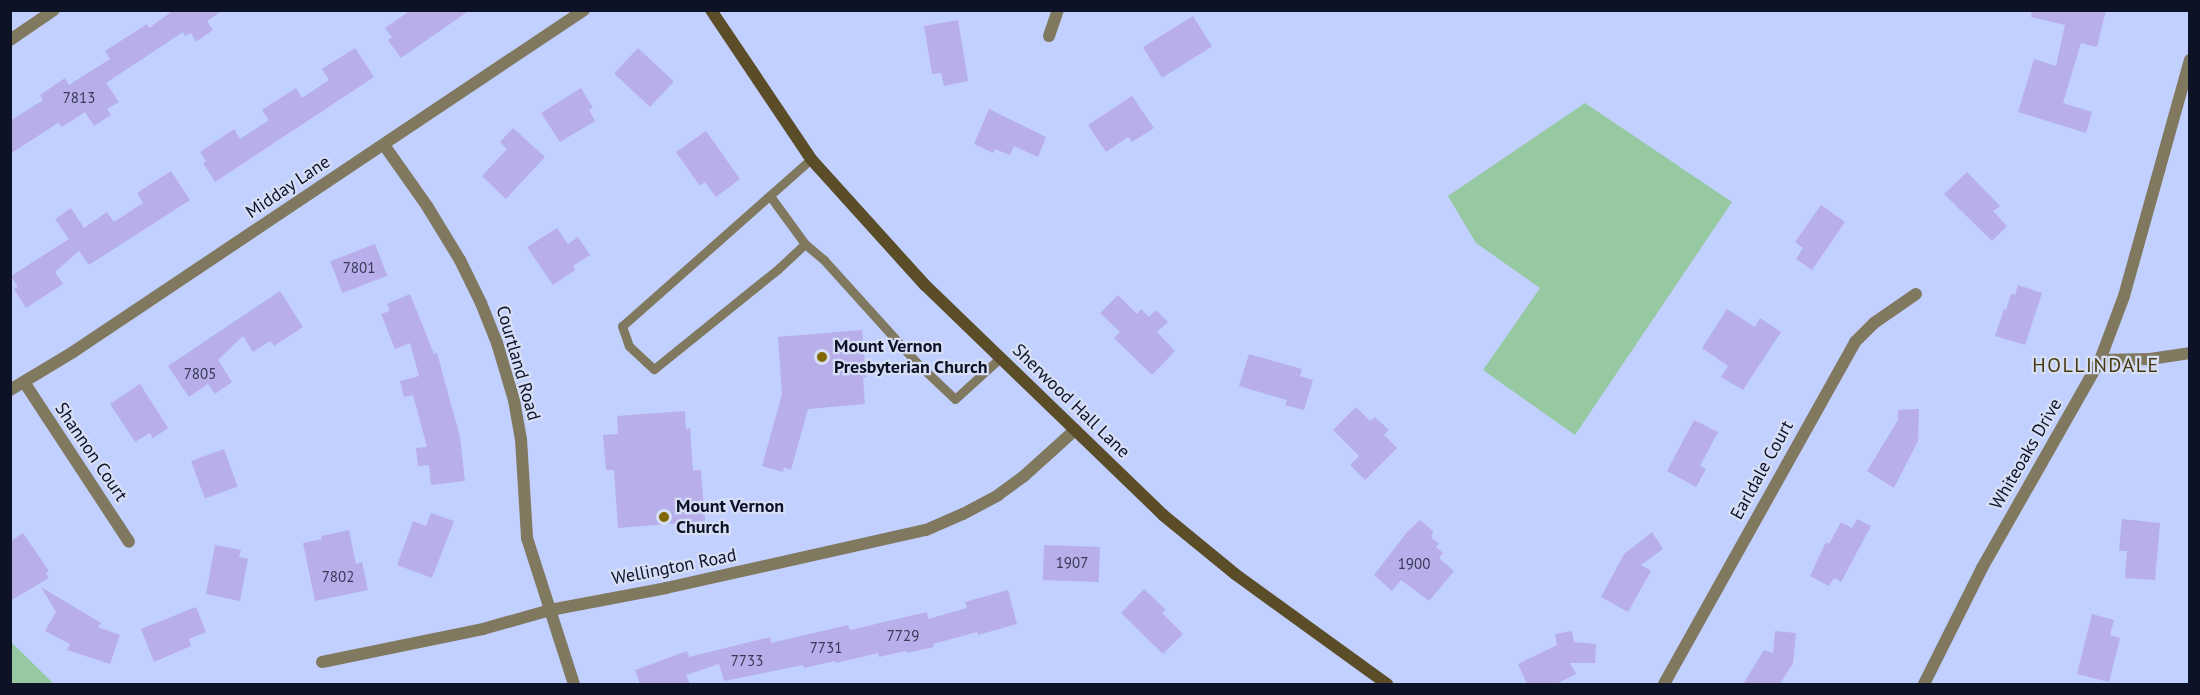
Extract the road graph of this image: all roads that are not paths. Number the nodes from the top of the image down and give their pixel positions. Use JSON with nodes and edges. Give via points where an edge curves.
{"nodes":[{"id":1,"x":54,"y":10,"type":"edge"},
{"id":2,"x":584,"y":10,"type":"edge"},
{"id":3,"x":711,"y":10,"type":"edge"},
{"id":4,"x":1058,"y":10,"type":"edge"},
{"id":5,"x":1049,"y":36,"type":"dead end"},
{"id":6,"x":10,"y":40,"type":"edge"},
{"id":7,"x":2190,"y":60,"type":"edge"},
{"id":8,"x":384,"y":145,"type":"junction"},
{"id":9,"x":811,"y":159,"type":"junction"},
{"id":10,"x":770,"y":195,"type":"junction"},
{"id":11,"x":805,"y":244,"type":"junction"},
{"id":12,"x":1916,"y":294,"type":"dead end"},
{"id":13,"x":2190,"y":353,"type":"edge"},
{"id":14,"x":1000,"y":358,"type":"junction"},
{"id":15,"x":2100,"y":360,"type":"junction"},
{"id":16,"x":24,"y":382,"type":"junction"},
{"id":17,"x":10,"y":390,"type":"edge"},
{"id":18,"x":1074,"y":430,"type":"junction"},
{"id":19,"x":129,"y":542,"type":"dead end"},
{"id":20,"x":550,"y":610,"type":"junction"},
{"id":21,"x":322,"y":662,"type":"dead end"},
{"id":22,"x":574,"y":684,"type":"edge"},
{"id":23,"x":1387,"y":684,"type":"edge"},
{"id":24,"x":1664,"y":684,"type":"edge"},
{"id":25,"x":1924,"y":684,"type":"edge"}],
"edges":[{"from":1,"to":6,"type":"street"},
{"from":2,"to":8,"type":"street","name":"Midday Lane"},
{"from":3,"to":9,"type":"main road","name":"Sherwood Hall Lane"},
{"from":4,"to":5,"type":"street"},
{"from":7,"to":15,"type":"street","name":"Whiteoaks Drive","via":[[2124,296]]},
{"from":8,"to":16,"type":"street","name":"Midday Lane"},
{"from":8,"to":20,"type":"street","name":"Courtland Road","via":[[460,260],[497,343],[521,439],[527,538]]},
{"from":9,"to":10,"type":"lane"},
{"from":9,"to":14,"type":"main road","name":"Sherwood Hall Lane","via":[[925,285]]},
{"from":10,"to":11,"type":"lane"},
{"from":10,"to":11,"type":"lane","via":[[622,326],[629,346],[654,369]]},
{"from":11,"to":14,"type":"lane","via":[[955,399]]},
{"from":12,"to":24,"type":"street","name":"Earldale Court","via":[[1874,323],[1855,342]]},
{"from":13,"to":15,"type":"street"},
{"from":14,"to":18,"type":"main road","name":"Sherwood Hall Lane"},
{"from":15,"to":25,"type":"street","name":"Whiteoaks Drive","via":[[1982,568]]},
{"from":16,"to":17,"type":"street","name":"Midday Lane"},
{"from":16,"to":19,"type":"street","name":"Shannon Court"},
{"from":18,"to":20,"type":"street","name":"Wellington Road","via":[[998,495],[926,530]]},
{"from":18,"to":23,"type":"main road","name":"Sherwood Hall Lane","via":[[1163,515],[1234,574]]},
{"from":20,"to":21,"type":"street","name":"Wellington Road","via":[[483,629]]},
{"from":20,"to":22,"type":"street","name":"Courtland Road"}]}
